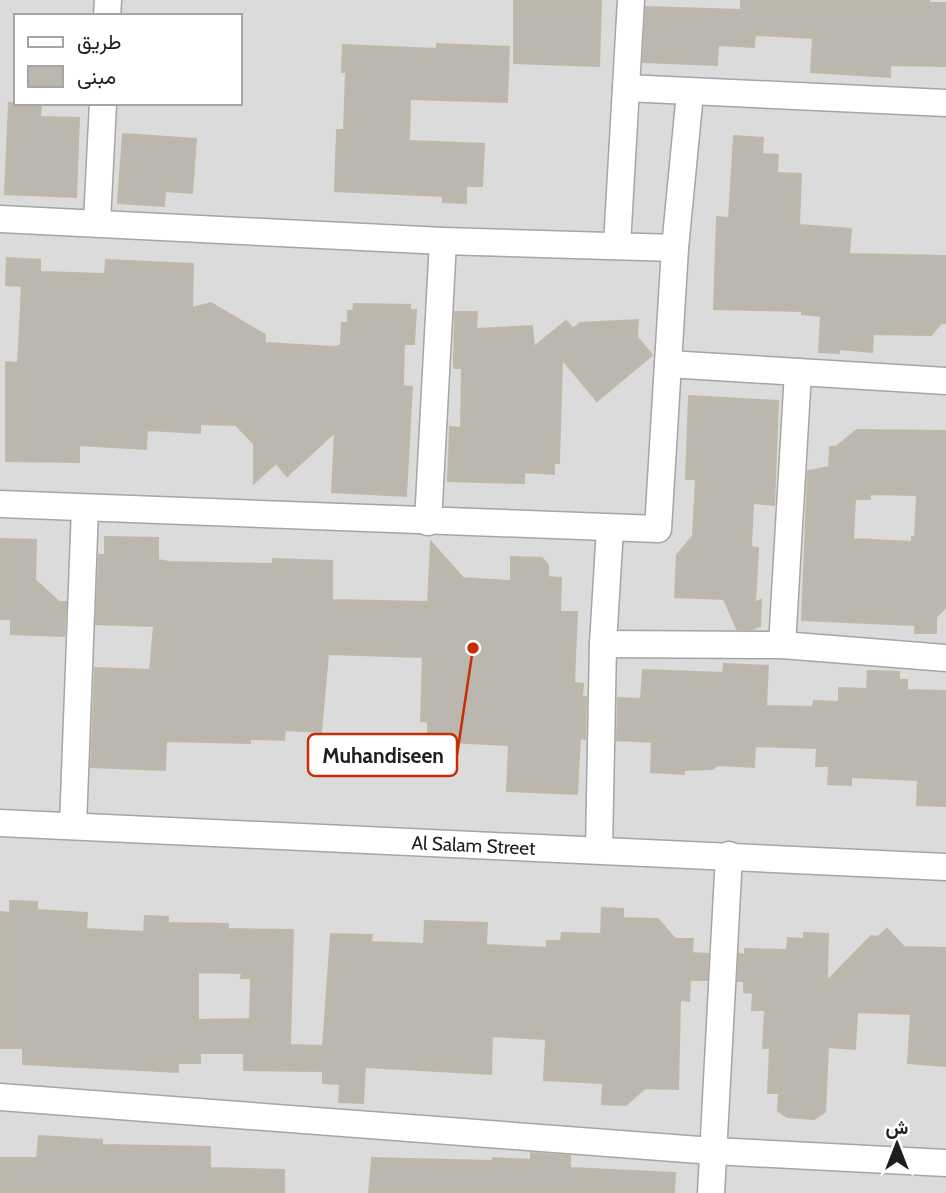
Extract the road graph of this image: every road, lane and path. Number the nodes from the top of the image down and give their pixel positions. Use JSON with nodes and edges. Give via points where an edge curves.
{"nodes":[{"id":1,"x":631,"y":0,"type":"edge"},
{"id":2,"x":626,"y":88,"type":"junction"},
{"id":3,"x":690,"y":93,"type":"junction"},
{"id":4,"x":946,"y":103,"type":"edge"},
{"id":5,"x":103,"y":105,"type":"edge"},
{"id":6,"x":0,"y":219,"type":"edge"},
{"id":7,"x":97,"y":222,"type":"junction"},
{"id":8,"x":443,"y":241,"type":"junction"},
{"id":9,"x":617,"y":245,"type":"junction"},
{"id":10,"x":674,"y":248,"type":"junction"},
{"id":11,"x":668,"y":364,"type":"junction"},
{"id":12,"x":798,"y":372,"type":"junction"},
{"id":13,"x":946,"y":382,"type":"edge"},
{"id":14,"x":0,"y":504,"type":"edge"},
{"id":15,"x":85,"y":508,"type":"junction"},
{"id":16,"x":428,"y":522,"type":"junction"},
{"id":17,"x":610,"y":528,"type":"junction"},
{"id":18,"x":603,"y":644,"type":"junction"},
{"id":19,"x":782,"y":645,"type":"junction"},
{"id":20,"x":946,"y":658,"type":"edge"},
{"id":21,"x":0,"y":823,"type":"edge"},
{"id":22,"x":73,"y":826,"type":"junction"},
{"id":23,"x":599,"y":850,"type":"junction"},
{"id":24,"x":729,"y":855,"type":"junction"},
{"id":25,"x":946,"y":867,"type":"edge"},
{"id":26,"x":0,"y":1097,"type":"edge"},
{"id":27,"x":713,"y":1151,"type":"junction"},
{"id":28,"x":946,"y":1163,"type":"edge"},
{"id":29,"x":710,"y":1193,"type":"edge"}],
"edges":[{"from":1,"to":2,"type":"street"},
{"from":2,"to":3,"type":"street"},
{"from":2,"to":9,"type":"street"},
{"from":3,"to":4,"type":"street"},
{"from":3,"to":10,"type":"street"},
{"from":5,"to":7,"type":"street"},
{"from":6,"to":7,"type":"street"},
{"from":7,"to":8,"type":"street"},
{"from":8,"to":9,"type":"street"},
{"from":8,"to":16,"type":"street"},
{"from":9,"to":10,"type":"street"},
{"from":10,"to":11,"type":"street"},
{"from":11,"to":12,"type":"street"},
{"from":11,"to":17,"type":"street","via":[[658,529]]},
{"from":12,"to":13,"type":"street"},
{"from":12,"to":19,"type":"street"},
{"from":14,"to":15,"type":"street"},
{"from":15,"to":16,"type":"street"},
{"from":15,"to":22,"type":"street"},
{"from":16,"to":17,"type":"street"},
{"from":17,"to":18,"type":"street"},
{"from":18,"to":19,"type":"street"},
{"from":18,"to":23,"type":"street"},
{"from":19,"to":20,"type":"street"},
{"from":21,"to":22,"type":"street","name":"Al Salam Street"},
{"from":22,"to":23,"type":"street","name":"Al Salam Street"},
{"from":23,"to":24,"type":"street","name":"Al Salam Street"},
{"from":24,"to":25,"type":"street","name":"Al Salam Street"},
{"from":24,"to":27,"type":"street"},
{"from":26,"to":27,"type":"street"},
{"from":27,"to":28,"type":"street"},
{"from":27,"to":29,"type":"street"}]}
